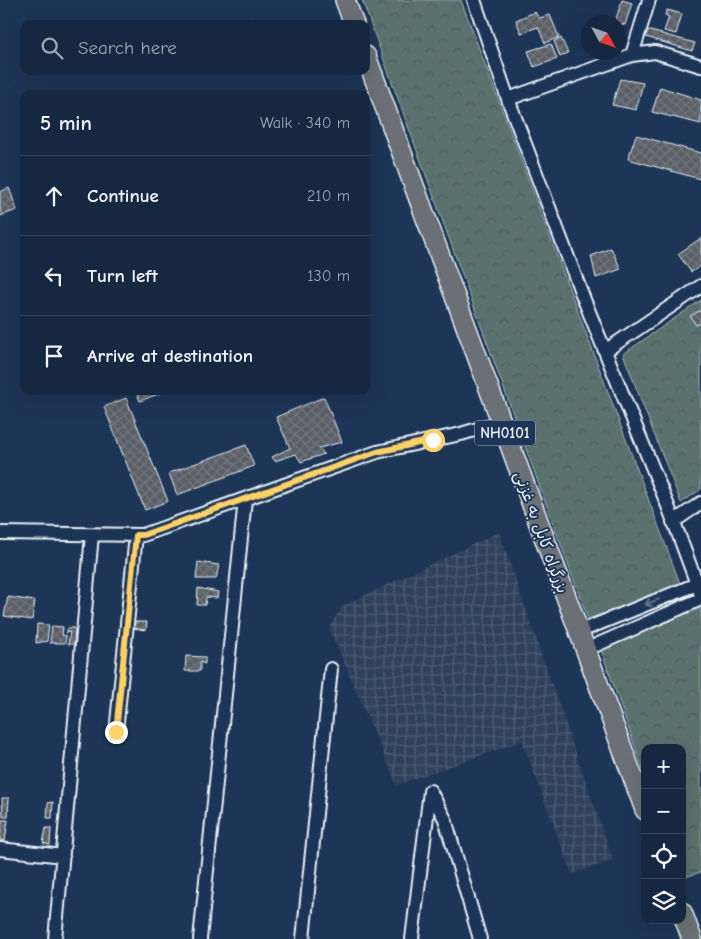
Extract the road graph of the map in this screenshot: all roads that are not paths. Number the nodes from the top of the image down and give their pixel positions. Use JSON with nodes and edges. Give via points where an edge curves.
{"nodes":[{"id":1,"x":346,"y":0,"type":"edge"},
{"id":2,"x":474,"y":0,"type":"edge"},
{"id":3,"x":649,"y":0,"type":"edge"},
{"id":4,"x":353,"y":20,"type":"edge"},
{"id":5,"x":632,"y":55,"type":"junction"},
{"id":6,"x":701,"y":66,"type":"edge"},
{"id":7,"x":370,"y":67,"type":"edge"},
{"id":8,"x":508,"y":99,"type":"junction"},
{"id":9,"x":701,"y":286,"type":"edge"},
{"id":10,"x":605,"y":351,"type":"junction"},
{"id":11,"x":501,"y":422,"type":"junction"},
{"id":12,"x":245,"y":499,"type":"junction"},
{"id":13,"x":701,"y":503,"type":"edge"},
{"id":14,"x":673,"y":522,"type":"junction"},
{"id":15,"x":0,"y":533,"type":"edge"},
{"id":16,"x":92,"y":535,"type":"junction"},
{"id":17,"x":136,"y":535,"type":"junction"},
{"id":18,"x":699,"y":589,"type":"edge"},
{"id":19,"x":701,"y":600,"type":"edge"},
{"id":20,"x":578,"y":632,"type":"junction"},
{"id":21,"x":585,"y":650,"type":"junction"},
{"id":22,"x":331,"y":669,"type":"dead end"},
{"id":23,"x":116,"y":732,"type":"dead end"},
{"id":24,"x":641,"y":799,"type":"edge"},
{"id":25,"x":0,"y":849,"type":"edge"},
{"id":26,"x":63,"y":856,"type":"junction"},
{"id":27,"x":686,"y":923,"type":"edge"},
{"id":28,"x":55,"y":939,"type":"edge"},
{"id":29,"x":200,"y":939,"type":"edge"},
{"id":30,"x":303,"y":939,"type":"edge"},
{"id":31,"x":412,"y":939,"type":"edge"},
{"id":32,"x":480,"y":939,"type":"edge"},
{"id":33,"x":692,"y":939,"type":"edge"}],
"edges":[{"from":1,"to":4,"type":"highway"},
{"from":2,"to":8,"type":"street"},
{"from":3,"to":5,"type":"street"},
{"from":5,"to":6,"type":"street","via":[[655,52]]},
{"from":5,"to":8,"type":"street"},
{"from":7,"to":11,"type":"highway","name":"بزرگراه کابل به غزنی","number":"NH0101"},
{"from":8,"to":10,"type":"street"},
{"from":9,"to":10,"type":"street"},
{"from":10,"to":14,"type":"street"},
{"from":11,"to":12,"type":"street","via":[[377,452]]},
{"from":11,"to":20,"type":"highway","name":"بزرگراه کابل به غزنی","number":"NH0101"},
{"from":12,"to":17,"type":"street"},
{"from":12,"to":29,"type":"street"},
{"from":13,"to":14,"type":"street"},
{"from":14,"to":18,"type":"street"},
{"from":15,"to":16,"type":"street"},
{"from":16,"to":17,"type":"street"},
{"from":16,"to":26,"type":"street"},
{"from":17,"to":23,"type":"street"},
{"from":18,"to":20,"type":"street","one_way":true},
{"from":19,"to":21,"type":"street"},
{"from":20,"to":21,"type":"highway","name":"بزرگراه کابل به غزنی","number":"NH0101"},
{"from":21,"to":24,"type":"highway","name":"بزرگراه کابل به غزنی","number":"NH0101"},
{"from":22,"to":30,"type":"street"},
{"from":25,"to":26,"type":"street"},
{"from":26,"to":28,"type":"street"},
{"from":27,"to":33,"type":"highway"},
{"from":31,"to":32,"type":"street","via":[[430,791],[445,819]]}]}
